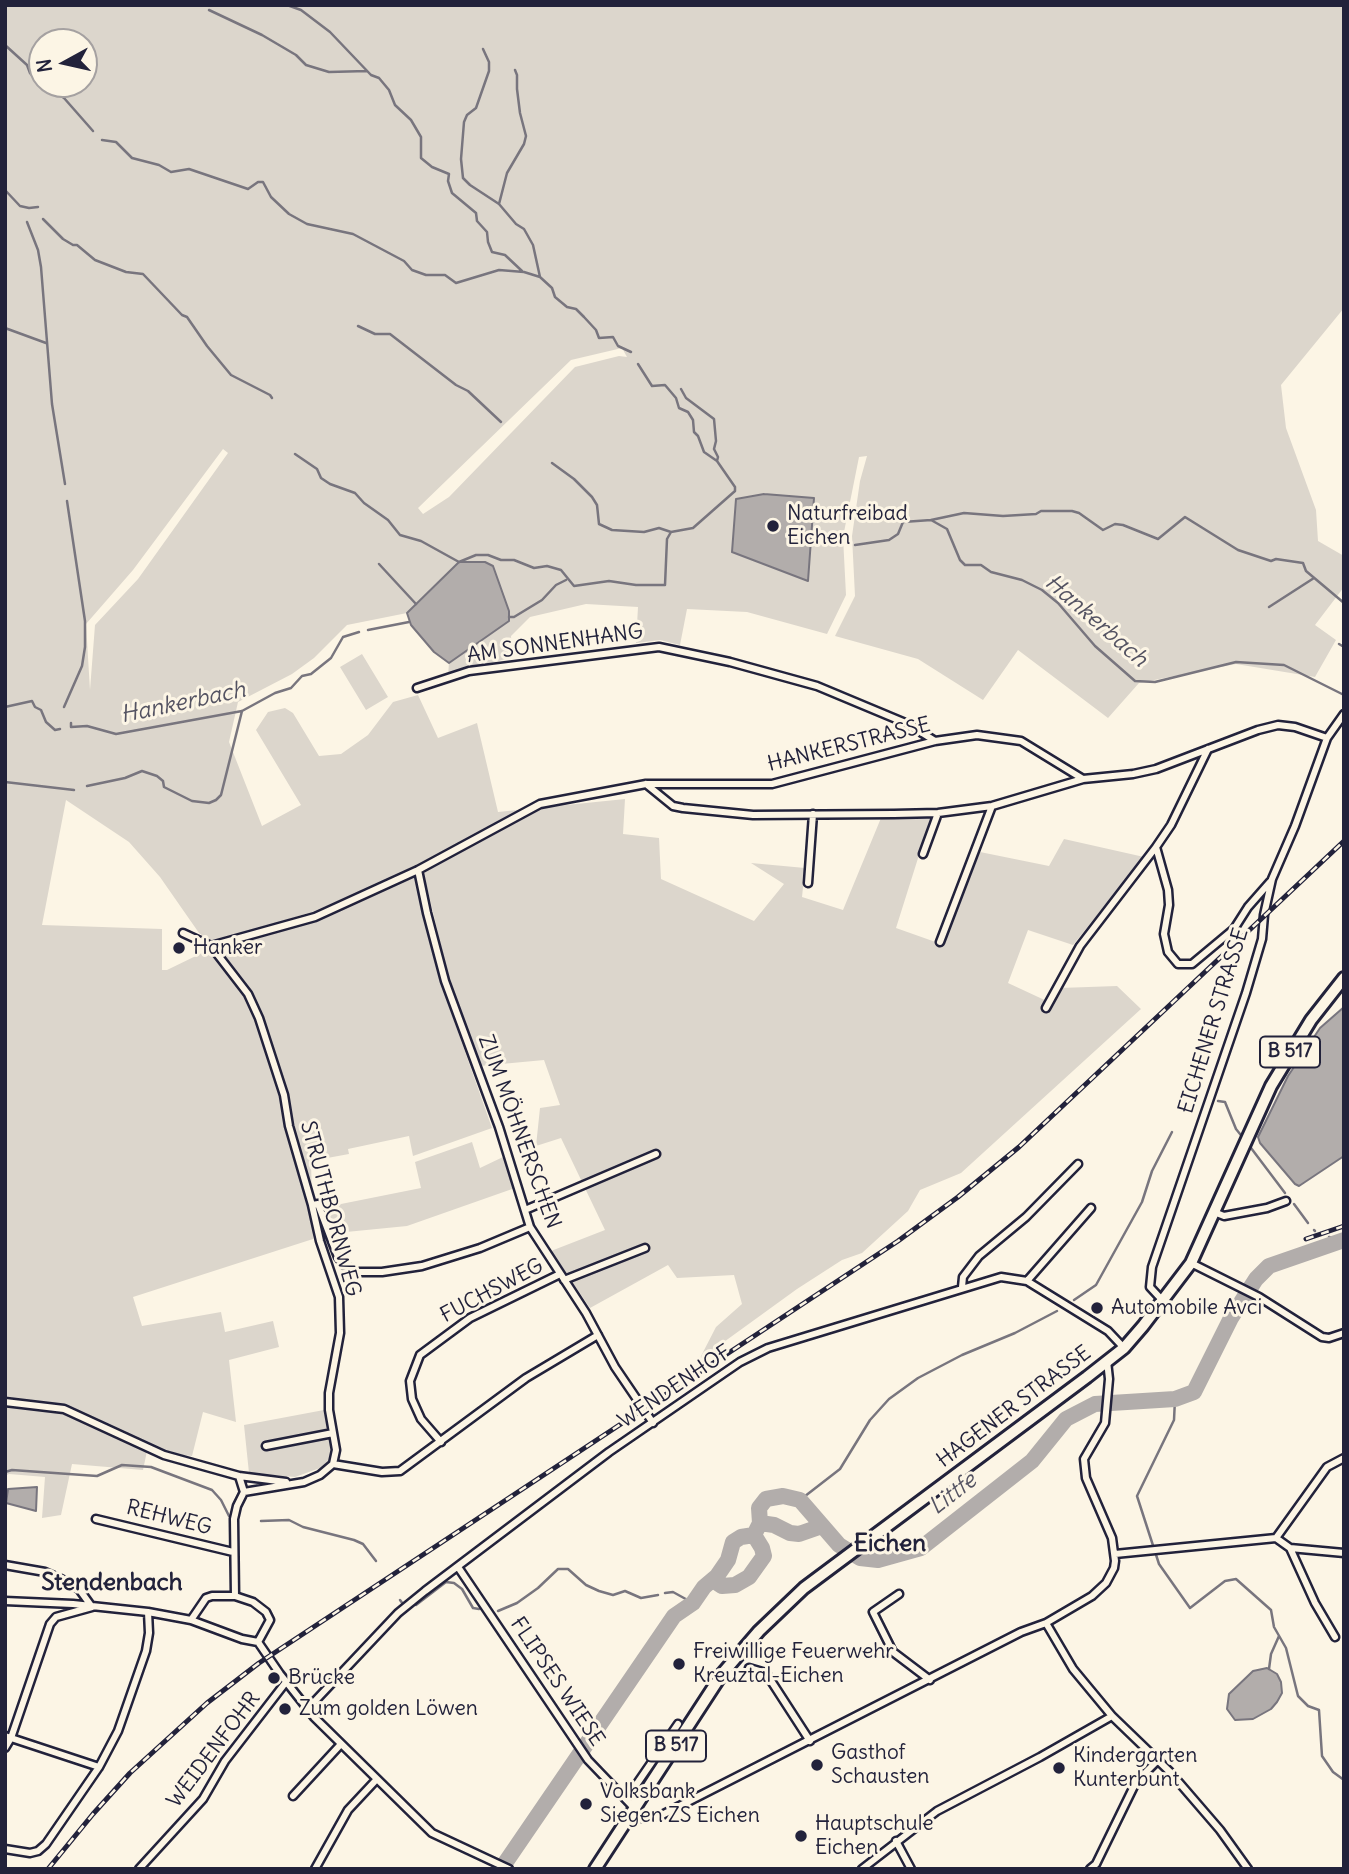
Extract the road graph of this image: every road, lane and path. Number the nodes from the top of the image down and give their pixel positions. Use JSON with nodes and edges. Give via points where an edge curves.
{"nodes":[{"id":1,"x":417,"y":688,"type":"dead end"},
{"id":2,"x":1344,"y":714,"type":"edge"},
{"id":3,"x":1327,"y":738,"type":"junction"},
{"id":4,"x":935,"y":741,"type":"junction"},
{"id":5,"x":1208,"y":749,"type":"junction"},
{"id":6,"x":1083,"y":779,"type":"junction"},
{"id":7,"x":646,"y":784,"type":"junction"},
{"id":8,"x":992,"y":806,"type":"junction"},
{"id":9,"x":938,"y":813,"type":"junction"},
{"id":10,"x":813,"y":814,"type":"junction"},
{"id":11,"x":1156,"y":847,"type":"junction"},
{"id":12,"x":923,"y":854,"type":"dead end"},
{"id":13,"x":418,"y":870,"type":"junction"},
{"id":14,"x":1272,"y":879,"type":"junction"},
{"id":15,"x":808,"y":883,"type":"dead end"},
{"id":16,"x":183,"y":933,"type":"dead end"},
{"id":17,"x":940,"y":942,"type":"dead end"},
{"id":18,"x":211,"y":946,"type":"junction"},
{"id":19,"x":1344,"y":978,"type":"edge"},
{"id":20,"x":1046,"y":1008,"type":"dead end"},
{"id":21,"x":656,"y":1154,"type":"dead end"},
{"id":22,"x":1078,"y":1164,"type":"dead end"},
{"id":23,"x":1286,"y":1200,"type":"dead end"},
{"id":24,"x":313,"y":1205,"type":"junction"},
{"id":25,"x":1091,"y":1208,"type":"dead end"},
{"id":26,"x":525,"y":1210,"type":"junction"},
{"id":27,"x":1214,"y":1212,"type":"junction"},
{"id":28,"x":530,"y":1227,"type":"junction"},
{"id":29,"x":645,"y":1248,"type":"dead end"},
{"id":30,"x":1191,"y":1263,"type":"junction"},
{"id":31,"x":562,"y":1277,"type":"junction"},
{"id":32,"x":1027,"y":1281,"type":"junction"},
{"id":33,"x":962,"y":1287,"type":"junction"},
{"id":34,"x":1163,"y":1301,"type":"junction"},
{"id":35,"x":1344,"y":1333,"type":"edge"},
{"id":36,"x":598,"y":1335,"type":"junction"},
{"id":37,"x":1124,"y":1348,"type":"junction"},
{"id":38,"x":1107,"y":1361,"type":"junction"},
{"id":39,"x":5,"y":1402,"type":"edge"},
{"id":40,"x":653,"y":1423,"type":"junction"},
{"id":41,"x":333,"y":1433,"type":"junction"},
{"id":42,"x":441,"y":1442,"type":"junction"},
{"id":43,"x":266,"y":1446,"type":"dead end"},
{"id":44,"x":1344,"y":1458,"type":"edge"},
{"id":45,"x":333,"y":1464,"type":"junction"},
{"id":46,"x":239,"y":1476,"type":"junction"},
{"id":47,"x":296,"y":1483,"type":"junction"},
{"id":48,"x":244,"y":1492,"type":"junction"},
{"id":49,"x":96,"y":1519,"type":"dead end"},
{"id":50,"x":1276,"y":1538,"type":"junction"},
{"id":51,"x":1290,"y":1548,"type":"junction"},
{"id":52,"x":233,"y":1552,"type":"junction"},
{"id":53,"x":1344,"y":1553,"type":"edge"},
{"id":54,"x":1115,"y":1554,"type":"junction"},
{"id":55,"x":5,"y":1565,"type":"edge"},
{"id":56,"x":458,"y":1567,"type":"junction"},
{"id":57,"x":899,"y":1594,"type":"dead end"},
{"id":58,"x":235,"y":1596,"type":"junction"},
{"id":59,"x":5,"y":1601,"type":"edge"},
{"id":60,"x":92,"y":1607,"type":"junction"},
{"id":61,"x":148,"y":1612,"type":"junction"},
{"id":62,"x":191,"y":1620,"type":"junction"},
{"id":63,"x":1046,"y":1623,"type":"junction"},
{"id":64,"x":1335,"y":1637,"type":"dead end"},
{"id":65,"x":258,"y":1642,"type":"junction"},
{"id":66,"x":749,"y":1668,"type":"dead end"},
{"id":67,"x":930,"y":1680,"type":"junction"},
{"id":68,"x":286,"y":1682,"type":"junction"},
{"id":69,"x":306,"y":1706,"type":"junction"},
{"id":70,"x":1112,"y":1716,"type":"junction"},
{"id":71,"x":678,"y":1724,"type":"dead end"},
{"id":72,"x":8,"y":1737,"type":"edge"},
{"id":73,"x":810,"y":1741,"type":"junction"},
{"id":74,"x":341,"y":1744,"type":"junction"},
{"id":75,"x":5,"y":1748,"type":"edge"},
{"id":76,"x":1158,"y":1760,"type":"junction"},
{"id":77,"x":99,"y":1767,"type":"junction"},
{"id":78,"x":377,"y":1779,"type":"junction"},
{"id":79,"x":293,"y":1796,"type":"dead end"},
{"id":80,"x":635,"y":1809,"type":"junction"},
{"id":81,"x":629,"y":1819,"type":"junction"},
{"id":82,"x":896,"y":1841,"type":"junction"},
{"id":83,"x":5,"y":1849,"type":"edge"},
{"id":84,"x":1096,"y":1867,"type":"edge"},
{"id":85,"x":139,"y":1869,"type":"edge"},
{"id":86,"x":314,"y":1869,"type":"edge"},
{"id":87,"x":509,"y":1869,"type":"edge"},
{"id":88,"x":595,"y":1869,"type":"edge"},
{"id":89,"x":862,"y":1869,"type":"edge"},
{"id":90,"x":911,"y":1869,"type":"edge"},
{"id":91,"x":1248,"y":1869,"type":"edge"}],
"edges":[{"from":1,"to":4,"type":"street","name":"AM SONNENHANG","via":[[469,671],[659,647],[817,686],[908,724]]},
{"from":2,"to":3,"type":"street","name":"EICHENER STRASSE"},
{"from":3,"to":5,"type":"street","via":[[1278,725]]},
{"from":3,"to":14,"type":"street","name":"EICHENER STRASSE"},
{"from":4,"to":6,"type":"street","name":"HANKERSTRASSE","via":[[977,735],[1021,741]]},
{"from":4,"to":7,"type":"street","name":"HANKERSTRASSE","via":[[772,784]]},
{"from":5,"to":6,"type":"street","via":[[1156,769]]},
{"from":5,"to":11,"type":"street"},
{"from":6,"to":8,"type":"street"},
{"from":7,"to":10,"type":"street","via":[[673,806],[683,808],[753,815]]},
{"from":7,"to":13,"type":"street","name":"HANKERSTRASSE","via":[[540,804]]},
{"from":8,"to":9,"type":"street"},
{"from":8,"to":17,"type":"street"},
{"from":9,"to":10,"type":"street"},
{"from":9,"to":12,"type":"street"},
{"from":10,"to":15,"type":"street"},
{"from":11,"to":14,"type":"street","via":[[1169,896],[1164,934],[1168,952],[1178,964],[1192,964],[1234,929]]},
{"from":11,"to":20,"type":"street","via":[[1080,946]]},
{"from":13,"to":18,"type":"street","name":"HANKERSTRASSE","via":[[315,917]]},
{"from":13,"to":26,"type":"street","name":"ZUM MÖHNERSCHEN","via":[[445,981]]},
{"from":14,"to":34,"type":"street","name":"EICHENER STRASSE","via":[[1262,939],[1246,993],[1152,1267],[1149,1284]]},
{"from":16,"to":18,"type":"street"},
{"from":18,"to":24,"type":"street","name":"STRUTHBORNWEG","via":[[248,994],[259,1018]]},
{"from":19,"to":27,"type":"main road","name":"HAGENER STRASSE","number":"B 517","via":[[1319,1008],[1270,1086]]},
{"from":21,"to":26,"type":"street"},
{"from":22,"to":33,"type":"street","via":[[979,1256],[963,1277]]},
{"from":23,"to":27,"type":"street","via":[[1224,1216]]},
{"from":24,"to":28,"type":"street","via":[[318,1204],[338,1257],[358,1272],[422,1266]]},
{"from":24,"to":41,"type":"street","name":"STRUTHBORNWEG","via":[[339,1297],[340,1333],[329,1393]]},
{"from":25,"to":32,"type":"street"},
{"from":26,"to":28,"type":"street","name":"ZUM MÖHNERSCHEN"},
{"from":27,"to":30,"type":"main road","name":"HAGENER STRASSE","number":"B 517"},
{"from":28,"to":31,"type":"street","name":"ZUM MÖHNERSCHEN"},
{"from":29,"to":31,"type":"street","name":"FUCHSWEG"},
{"from":30,"to":34,"type":"main road","name":"HAGENER STRASSE","number":"B 517"},
{"from":30,"to":35,"type":"street","via":[[1322,1336]]},
{"from":31,"to":36,"type":"street","name":"ZUM MÖHNERSCHEN"},
{"from":31,"to":42,"type":"street","name":"FUCHSWEG","via":[[470,1318],[420,1355],[410,1381],[411,1399]]},
{"from":32,"to":33,"type":"street","name":"WENDENHOF","via":[[1001,1277]]},
{"from":32,"to":37,"type":"street","name":"WENDENHOF","via":[[1108,1331]]},
{"from":33,"to":40,"type":"street","name":"WENDENHOF","via":[[768,1348],[740,1362]]},
{"from":34,"to":37,"type":"main road","name":"HAGENER STRASSE","number":"B 517"},
{"from":36,"to":40,"type":"street","name":"ZUM MÖHNERSCHEN"},
{"from":36,"to":42,"type":"street","via":[[526,1378]]},
{"from":37,"to":38,"type":"main road","name":"HAGENER STRASSE","number":"B 517"},
{"from":38,"to":54,"type":"street","via":[[1107,1415],[1084,1459],[1086,1478]]},
{"from":38,"to":80,"type":"main road","name":"HAGENER STRASSE","number":"B 517","via":[[804,1588],[722,1674]]},
{"from":39,"to":46,"type":"street","via":[[64,1409],[164,1455]]},
{"from":40,"to":56,"type":"street","name":"WENDENHOF"},
{"from":41,"to":43,"type":"street"},
{"from":41,"to":45,"type":"street","name":"STRUTHBORNWEG"},
{"from":42,"to":45,"type":"street","via":[[395,1472]]},
{"from":44,"to":50,"type":"street","via":[[1327,1467]]},
{"from":45,"to":47,"type":"street","via":[[320,1475]]},
{"from":46,"to":47,"type":"street"},
{"from":46,"to":48,"type":"street"},
{"from":47,"to":48,"type":"street"},
{"from":48,"to":52,"type":"street","via":[[234,1520]]},
{"from":49,"to":52,"type":"street","name":"REHWEG"},
{"from":50,"to":51,"type":"street"},
{"from":50,"to":54,"type":"street"},
{"from":51,"to":53,"type":"street"},
{"from":51,"to":64,"type":"street"},
{"from":52,"to":58,"type":"street"},
{"from":54,"to":63,"type":"street","via":[[1106,1583]]},
{"from":55,"to":60,"type":"street","via":[[61,1578],[79,1589]]},
{"from":56,"to":69,"type":"street","name":"WENDENHOF","via":[[398,1613],[335,1682]]},
{"from":56,"to":80,"type":"street","name":"FLIPSES WIESE","via":[[588,1760]]},
{"from":57,"to":67,"type":"street","via":[[873,1612],[893,1652]]},
{"from":58,"to":62,"type":"street","via":[[206,1598]]},
{"from":58,"to":65,"type":"street","via":[[266,1612],[270,1620]]},
{"from":59,"to":60,"type":"street"},
{"from":60,"to":61,"type":"street"},
{"from":60,"to":72,"type":"street","via":[[56,1617],[50,1624]]},
{"from":61,"to":62,"type":"street"},
{"from":61,"to":77,"type":"street","via":[[146,1651],[118,1731]]},
{"from":62,"to":65,"type":"street"},
{"from":63,"to":67,"type":"street"},
{"from":63,"to":70,"type":"street","via":[[1073,1669]]},
{"from":65,"to":68,"type":"street"},
{"from":66,"to":73,"type":"street","via":[[766,1673]]},
{"from":67,"to":73,"type":"street"},
{"from":68,"to":69,"type":"street"},
{"from":68,"to":85,"type":"street","name":"WEIDENFOHR","via":[[202,1799]]},
{"from":69,"to":74,"type":"street"},
{"from":70,"to":76,"type":"street"},
{"from":70,"to":82,"type":"street","via":[[937,1811]]},
{"from":71,"to":80,"type":"street","name":"HAGENER STRASSE","via":[[634,1788]]},
{"from":72,"to":75,"type":"street"},
{"from":72,"to":77,"type":"street"},
{"from":73,"to":81,"type":"street","via":[[660,1816]]},
{"from":74,"to":78,"type":"street"},
{"from":74,"to":79,"type":"street"},
{"from":76,"to":84,"type":"street","via":[[1136,1782]]},
{"from":76,"to":91,"type":"street"},
{"from":77,"to":83,"type":"street","via":[[38,1851]]},
{"from":78,"to":86,"type":"street","via":[[348,1810]]},
{"from":78,"to":87,"type":"street","via":[[432,1833]]},
{"from":80,"to":81,"type":"main road","name":"HAGENER STRASSE","number":"B 517"},
{"from":81,"to":88,"type":"main road","name":"HAGENER STRASSE","number":"B 517"},
{"from":82,"to":89,"type":"street"},
{"from":82,"to":90,"type":"street"}]}
